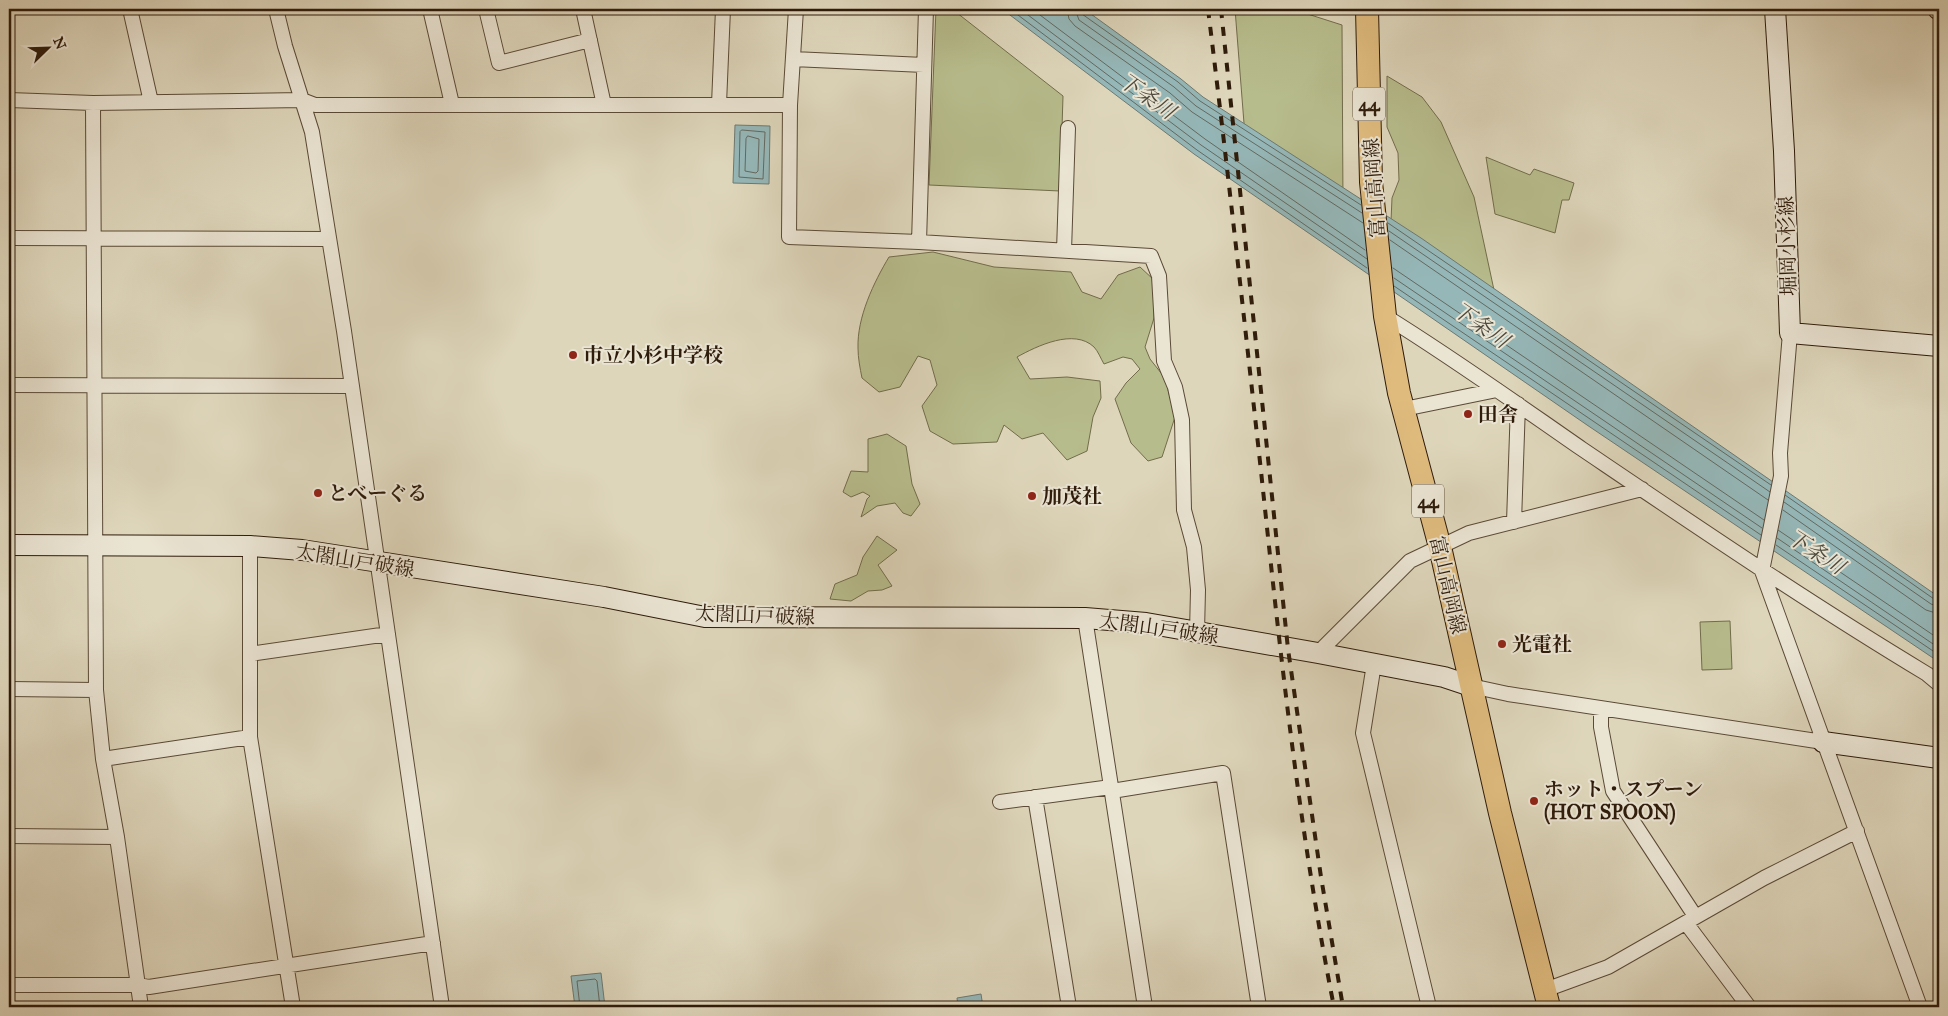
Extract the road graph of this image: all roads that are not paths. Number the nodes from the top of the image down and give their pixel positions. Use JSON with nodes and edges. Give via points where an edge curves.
{"nodes":[{"id":1,"x":130,"y":9,"type":"edge"},
{"id":2,"x":276,"y":9,"type":"edge"},
{"id":3,"x":430,"y":9,"type":"edge"},
{"id":4,"x":486,"y":9,"type":"edge"},
{"id":5,"x":583,"y":9,"type":"edge"},
{"id":6,"x":723,"y":9,"type":"edge"},
{"id":7,"x":796,"y":9,"type":"edge"},
{"id":8,"x":926,"y":9,"type":"edge"},
{"id":9,"x":1367,"y":9,"type":"edge"},
{"id":10,"x":1775,"y":9,"type":"edge"},
{"id":11,"x":590,"y":40,"type":"junction"},
{"id":12,"x":793,"y":59,"type":"junction"},
{"id":13,"x":924,"y":65,"type":"junction"},
{"id":14,"x":9,"y":100,"type":"edge"},
{"id":15,"x":302,"y":100,"type":"junction"},
{"id":16,"x":152,"y":102,"type":"junction"},
{"id":17,"x":93,"y":103,"type":"junction"},
{"id":18,"x":452,"y":104,"type":"junction"},
{"id":19,"x":719,"y":104,"type":"junction"},
{"id":20,"x":790,"y":105,"type":"junction"},
{"id":21,"x":604,"y":106,"type":"junction"},
{"id":22,"x":1068,"y":128,"type":"dead end"},
{"id":23,"x":9,"y":238,"type":"edge"},
{"id":24,"x":94,"y":238,"type":"junction"},
{"id":25,"x":328,"y":239,"type":"junction"},
{"id":26,"x":919,"y":242,"type":"junction"},
{"id":27,"x":1064,"y":251,"type":"junction"},
{"id":28,"x":1385,"y":316,"type":"junction"},
{"id":29,"x":1790,"y":333,"type":"junction"},
{"id":30,"x":1939,"y":346,"type":"edge"},
{"id":31,"x":9,"y":385,"type":"edge"},
{"id":32,"x":94,"y":386,"type":"junction"},
{"id":33,"x":352,"y":386,"type":"junction"},
{"id":34,"x":1497,"y":390,"type":"junction"},
{"id":35,"x":1518,"y":404,"type":"junction"},
{"id":36,"x":1404,"y":409,"type":"junction"},
{"id":37,"x":1642,"y":489,"type":"junction"},
{"id":38,"x":1514,"y":522,"type":"junction"},
{"id":39,"x":9,"y":544,"type":"edge"},
{"id":40,"x":94,"y":545,"type":"junction"},
{"id":41,"x":250,"y":546,"type":"junction"},
{"id":42,"x":1440,"y":547,"type":"junction"},
{"id":43,"x":378,"y":563,"type":"junction"},
{"id":44,"x":1762,"y":570,"type":"junction"},
{"id":45,"x":1085,"y":618,"type":"junction"},
{"id":46,"x":1197,"y":632,"type":"junction"},
{"id":47,"x":388,"y":634,"type":"junction"},
{"id":48,"x":1318,"y":653,"type":"junction"},
{"id":49,"x":250,"y":654,"type":"junction"},
{"id":50,"x":1374,"y":664,"type":"junction"},
{"id":51,"x":1939,"y":684,"type":"edge"},
{"id":52,"x":1471,"y":686,"type":"junction"},
{"id":53,"x":9,"y":689,"type":"edge"},
{"id":54,"x":96,"y":690,"type":"junction"},
{"id":55,"x":1601,"y":708,"type":"junction"},
{"id":56,"x":250,"y":737,"type":"junction"},
{"id":57,"x":1823,"y":742,"type":"junction"},
{"id":58,"x":1939,"y":758,"type":"edge"},
{"id":59,"x":104,"y":759,"type":"junction"},
{"id":60,"x":1111,"y":789,"type":"junction"},
{"id":61,"x":1035,"y":797,"type":"junction"},
{"id":62,"x":1000,"y":802,"type":"dead end"},
{"id":63,"x":1856,"y":831,"type":"junction"},
{"id":64,"x":9,"y":836,"type":"edge"},
{"id":65,"x":117,"y":837,"type":"junction"},
{"id":66,"x":1691,"y":920,"type":"junction"},
{"id":67,"x":433,"y":943,"type":"junction"},
{"id":68,"x":287,"y":967,"type":"junction"},
{"id":69,"x":9,"y":985,"type":"edge"},
{"id":70,"x":138,"y":985,"type":"junction"},
{"id":71,"x":1547,"y":998,"type":"edge"},
{"id":72,"x":141,"y":1007,"type":"edge"},
{"id":73,"x":293,"y":1007,"type":"edge"},
{"id":74,"x":442,"y":1007,"type":"edge"},
{"id":75,"x":1068,"y":1007,"type":"edge"},
{"id":76,"x":1145,"y":1007,"type":"edge"},
{"id":77,"x":1259,"y":1007,"type":"edge"},
{"id":78,"x":1429,"y":1007,"type":"edge"},
{"id":79,"x":1749,"y":1007,"type":"edge"},
{"id":80,"x":1920,"y":1007,"type":"edge"}],
"edges":[{"from":1,"to":16,"type":"street"},
{"from":2,"to":15,"type":"street"},
{"from":3,"to":18,"type":"street"},
{"from":4,"to":11,"type":"street","via":[[499,63]]},
{"from":5,"to":11,"type":"street"},
{"from":6,"to":19,"type":"street"},
{"from":7,"to":12,"type":"street"},
{"from":8,"to":13,"type":"street"},
{"from":9,"to":28,"type":"main road","name":"富山高岡線","number":"44","via":[[1373,199]]},
{"from":10,"to":29,"type":"main road","name":"堀岡小杉線"},
{"from":11,"to":21,"type":"street"},
{"from":12,"to":13,"type":"street"},
{"from":12,"to":20,"type":"street"},
{"from":13,"to":26,"type":"street"},
{"from":14,"to":17,"type":"street"},
{"from":15,"to":16,"type":"street"},
{"from":15,"to":18,"type":"street","via":[[314,105]]},
{"from":15,"to":25,"type":"street","via":[[312,132]]},
{"from":16,"to":17,"type":"street"},
{"from":17,"to":24,"type":"street"},
{"from":18,"to":21,"type":"street"},
{"from":19,"to":20,"type":"street"},
{"from":19,"to":21,"type":"street"},
{"from":20,"to":26,"type":"street","via":[[789,237]]},
{"from":22,"to":27,"type":"street"},
{"from":23,"to":24,"type":"street"},
{"from":24,"to":25,"type":"street"},
{"from":24,"to":32,"type":"street"},
{"from":25,"to":33,"type":"street"},
{"from":26,"to":27,"type":"street"},
{"from":27,"to":46,"type":"street","via":[[1150,256],[1158,276],[1164,361],[1175,386],[1182,420],[1184,510],[1194,547]]},
{"from":28,"to":34,"type":"street"},
{"from":28,"to":36,"type":"main road","name":"富山高岡線","number":"44"},
{"from":29,"to":30,"type":"main road"},
{"from":29,"to":44,"type":"street","via":[[1781,476]]},
{"from":31,"to":32,"type":"street"},
{"from":32,"to":33,"type":"street"},
{"from":32,"to":40,"type":"street"},
{"from":33,"to":43,"type":"street"},
{"from":34,"to":35,"type":"street"},
{"from":34,"to":36,"type":"street"},
{"from":35,"to":37,"type":"street"},
{"from":35,"to":38,"type":"street"},
{"from":36,"to":42,"type":"main road","name":"富山高岡線","number":"44"},
{"from":37,"to":38,"type":"street"},
{"from":37,"to":44,"type":"street"},
{"from":38,"to":42,"type":"street","via":[[1469,533]]},
{"from":39,"to":40,"type":"main road","name":"太閤山戸破線"},
{"from":40,"to":41,"type":"main road","name":"太閤山戸破線"},
{"from":40,"to":54,"type":"street"},
{"from":41,"to":43,"type":"main road","name":"太閤山戸破線","via":[[302,550]]},
{"from":41,"to":49,"type":"street"},
{"from":42,"to":48,"type":"street","via":[[1410,561]]},
{"from":42,"to":52,"type":"main road","name":"富山高岡線","number":"44"},
{"from":43,"to":45,"type":"main road","name":"太閤山戸破線","via":[[604,597],[705,617]]},
{"from":43,"to":47,"type":"street"},
{"from":44,"to":51,"type":"street"},
{"from":44,"to":57,"type":"street"},
{"from":45,"to":46,"type":"main road","name":"太閤山戸破線","via":[[1146,623]]},
{"from":45,"to":60,"type":"street"},
{"from":46,"to":48,"type":"main road","name":"太閤山戸破線"},
{"from":47,"to":49,"type":"street"},
{"from":47,"to":67,"type":"street"},
{"from":48,"to":50,"type":"main road","name":"太閤山戸破線"},
{"from":49,"to":56,"type":"street"},
{"from":50,"to":52,"type":"main road","name":"太閤山戸破線","via":[[1444,677]]},
{"from":50,"to":78,"type":"street","via":[[1363,733]]},
{"from":52,"to":55,"type":"street"},
{"from":52,"to":71,"type":"main road","name":"富山高岡線","number":"44"},
{"from":53,"to":54,"type":"street"},
{"from":54,"to":59,"type":"street"},
{"from":55,"to":57,"type":"street"},
{"from":55,"to":66,"type":"street","via":[[1601,728],[1613,791]]},
{"from":56,"to":59,"type":"street"},
{"from":56,"to":68,"type":"street"},
{"from":57,"to":58,"type":"main road"},
{"from":57,"to":63,"type":"street"},
{"from":59,"to":65,"type":"street"},
{"from":60,"to":61,"type":"street"},
{"from":60,"to":76,"type":"street"},
{"from":60,"to":77,"type":"street","via":[[1223,773]]},
{"from":61,"to":62,"type":"street"},
{"from":61,"to":75,"type":"street"},
{"from":63,"to":66,"type":"street"},
{"from":63,"to":80,"type":"street"},
{"from":64,"to":65,"type":"street"},
{"from":65,"to":70,"type":"street"},
{"from":66,"to":71,"type":"street"},
{"from":66,"to":79,"type":"street"},
{"from":67,"to":68,"type":"street"},
{"from":67,"to":74,"type":"street"},
{"from":68,"to":70,"type":"street","via":[[149,987]]},
{"from":68,"to":73,"type":"street"},
{"from":69,"to":70,"type":"street"},
{"from":70,"to":72,"type":"street"}]}
